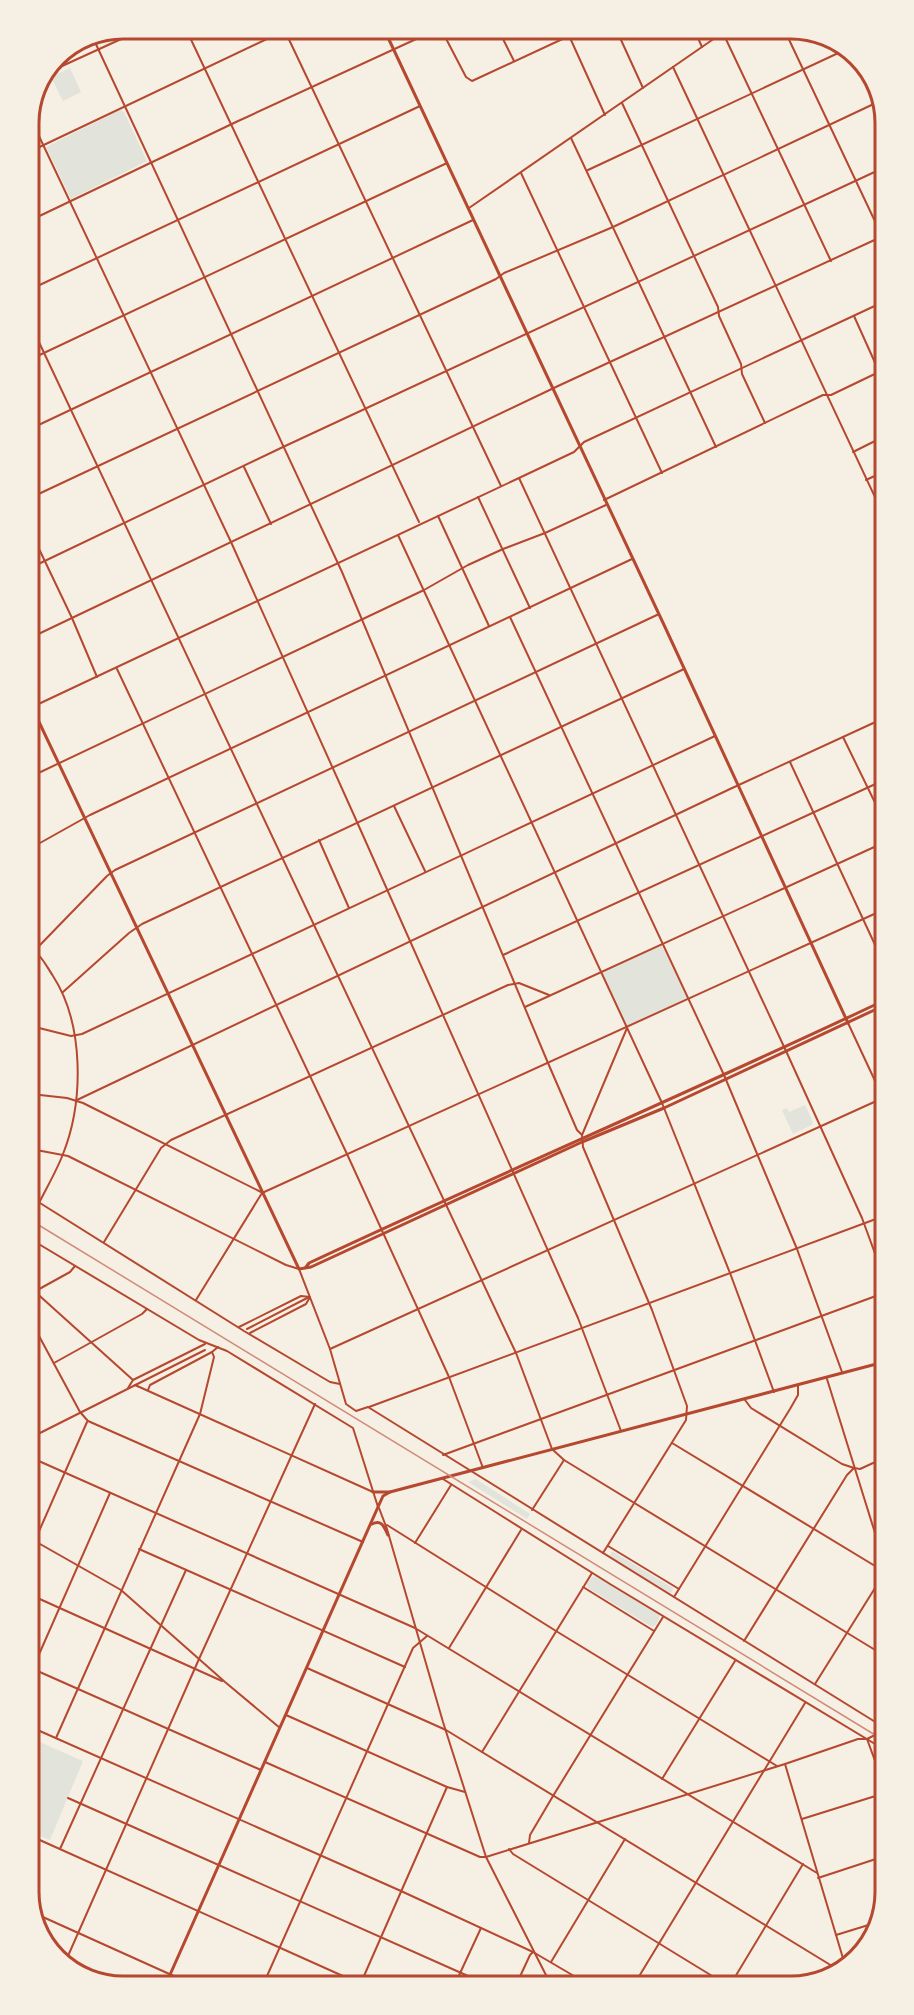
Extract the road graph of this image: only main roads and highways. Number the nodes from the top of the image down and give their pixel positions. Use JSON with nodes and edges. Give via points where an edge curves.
{"nodes":[{"id":1,"x":389,"y":39,"type":"edge"},
{"id":2,"x":39,"y":723,"type":"edge"},
{"id":3,"x":875,"y":1005,"type":"edge"},
{"id":4,"x":875,"y":1010,"type":"edge"},
{"id":5,"x":846,"y":1018,"type":"junction"},
{"id":6,"x":848,"y":1023,"type":"junction"},
{"id":7,"x":582,"y":1139,"type":"junction"},
{"id":8,"x":445,"y":1203,"type":"junction"},
{"id":9,"x":875,"y":1365,"type":"edge"},
{"id":10,"x":373,"y":1492,"type":"road end"},
{"id":11,"x":390,"y":1492,"type":"junction"},
{"id":12,"x":370,"y":1525,"type":"junction"},
{"id":13,"x":388,"y":1535,"type":"road end"},
{"id":14,"x":169,"y":1976,"type":"edge"}],
"edges":[{"from":1,"to":5,"type":"main road"},
{"from":2,"to":8,"type":"main road","via":[[299,1269],[311,1268]]},
{"from":3,"to":5,"type":"main road"},
{"from":4,"to":6,"type":"main road"},
{"from":5,"to":6,"type":"main road"},
{"from":5,"to":7,"type":"main road"},
{"from":6,"to":7,"type":"main road","via":[[664,1108]]},
{"from":7,"to":8,"type":"main road"},
{"from":7,"to":8,"type":"main road"},
{"from":9,"to":11,"type":"main road"},
{"from":10,"to":11,"type":"main road"},
{"from":11,"to":12,"type":"main road","via":[[383,1496]]},
{"from":12,"to":13,"type":"main road","via":[[380,1523]]},
{"from":12,"to":14,"type":"main road"}]}
